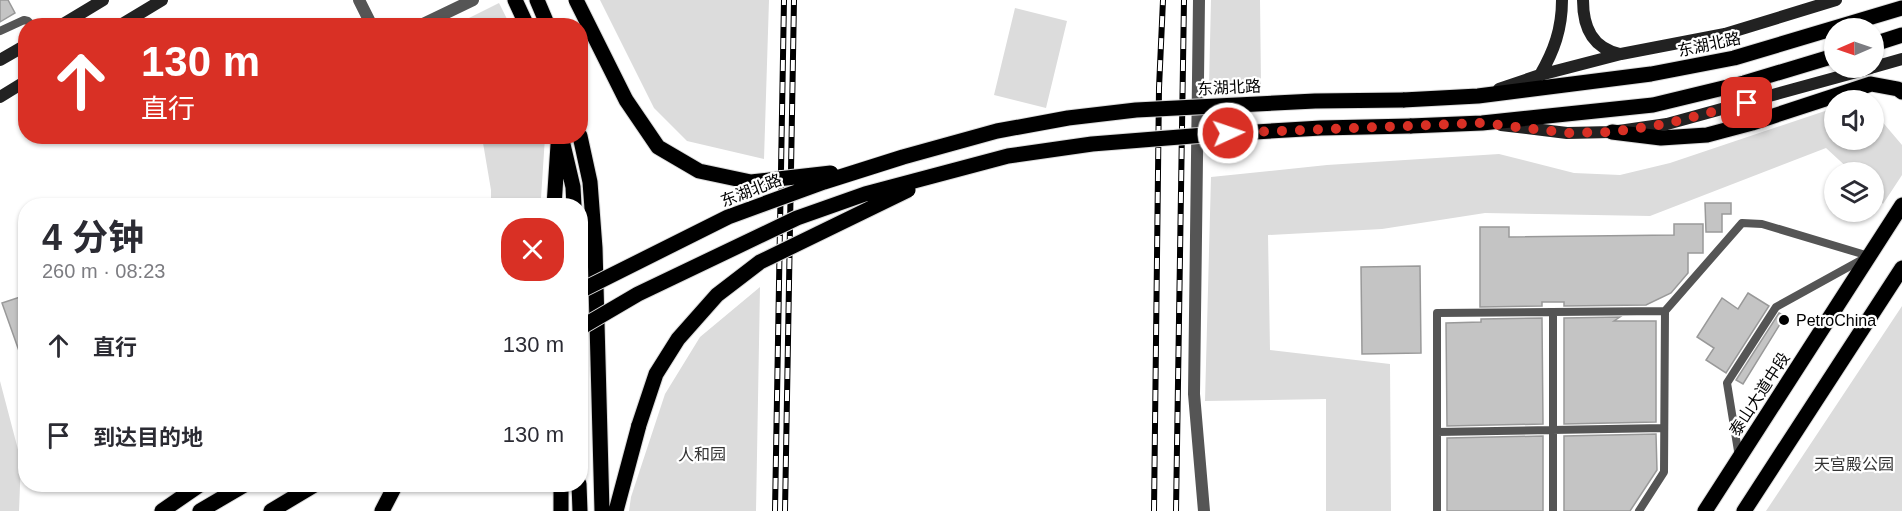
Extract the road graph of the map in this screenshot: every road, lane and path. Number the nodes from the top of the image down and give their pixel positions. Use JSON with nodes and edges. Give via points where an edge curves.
{"nodes":[{"id":1,"x":103,"y":0,"type":"edge"},
{"id":2,"x":162,"y":0,"type":"edge"},
{"id":3,"x":359,"y":0,"type":"edge"},
{"id":4,"x":515,"y":0,"type":"edge"},
{"id":5,"x":537,"y":0,"type":"edge"},
{"id":6,"x":576,"y":0,"type":"edge"},
{"id":7,"x":1199,"y":0,"type":"edge"},
{"id":8,"x":1562,"y":0,"type":"edge"},
{"id":9,"x":1583,"y":0,"type":"edge"},
{"id":10,"x":1836,"y":0,"type":"edge"},
{"id":11,"x":470,"y":1,"type":"edge"},
{"id":12,"x":1902,"y":8,"type":"edge"},
{"id":13,"x":73,"y":18,"type":"edge"},
{"id":14,"x":132,"y":18,"type":"edge"},
{"id":15,"x":368,"y":18,"type":"edge"},
{"id":16,"x":435,"y":18,"type":"edge"},
{"id":17,"x":523,"y":18,"type":"edge"},
{"id":18,"x":545,"y":18,"type":"edge"},
{"id":19,"x":585,"y":18,"type":"edge"},
{"id":20,"x":18,"y":23,"type":"edge"},
{"id":21,"x":588,"y":24,"type":"edge"},
{"id":22,"x":0,"y":31,"type":"edge"},
{"id":23,"x":1902,"y":35,"type":"edge"},
{"id":24,"x":1884,"y":41,"type":"edge"},
{"id":25,"x":18,"y":49,"type":"edge"},
{"id":26,"x":1621,"y":54,"type":"junction"},
{"id":27,"x":1824,"y":59,"type":"edge"},
{"id":28,"x":1902,"y":59,"type":"edge"},
{"id":29,"x":0,"y":60,"type":"edge"},
{"id":30,"x":1884,"y":64,"type":"edge"},
{"id":31,"x":1540,"y":75,"type":"junction"},
{"id":32,"x":1832,"y":78,"type":"edge"},
{"id":33,"x":18,"y":86,"type":"edge"},
{"id":34,"x":1902,"y":92,"type":"edge"},
{"id":35,"x":1478,"y":96,"type":"junction"},
{"id":36,"x":0,"y":97,"type":"edge"},
{"id":37,"x":1482,"y":123,"type":"junction"},
{"id":38,"x":1612,"y":132,"type":"junction"},
{"id":39,"x":559,"y":144,"type":"edge"},
{"id":40,"x":562,"y":144,"type":"edge"},
{"id":41,"x":582,"y":144,"type":"edge"},
{"id":42,"x":867,"y":168,"type":"junction"},
{"id":43,"x":939,"y":174,"type":"junction"},
{"id":44,"x":555,"y":198,"type":"edge"},
{"id":45,"x":574,"y":198,"type":"edge"},
{"id":46,"x":1902,"y":205,"type":"edge"},
{"id":47,"x":1869,"y":256,"type":"junction"},
{"id":48,"x":1902,"y":268,"type":"edge"},
{"id":49,"x":588,"y":287,"type":"edge"},
{"id":50,"x":1665,"y":311,"type":"junction"},
{"id":51,"x":1552,"y":312,"type":"junction"},
{"id":52,"x":588,"y":323,"type":"edge"},
{"id":53,"x":1664,"y":428,"type":"junction"},
{"id":54,"x":1553,"y":430,"type":"junction"},
{"id":55,"x":1437,"y":432,"type":"junction"},
{"id":56,"x":1739,"y":458,"type":"junction"},
{"id":57,"x":189,"y":492,"type":"edge"},
{"id":58,"x":232,"y":492,"type":"edge"},
{"id":59,"x":303,"y":492,"type":"edge"},
{"id":60,"x":393,"y":492,"type":"edge"},
{"id":61,"x":396,"y":492,"type":"edge"},
{"id":62,"x":561,"y":492,"type":"edge"},
{"id":63,"x":579,"y":492,"type":"edge"},
{"id":64,"x":162,"y":511,"type":"edge"},
{"id":65,"x":200,"y":511,"type":"edge"},
{"id":66,"x":271,"y":511,"type":"edge"},
{"id":67,"x":382,"y":511,"type":"edge"},
{"id":68,"x":392,"y":511,"type":"edge"},
{"id":69,"x":561,"y":511,"type":"edge"},
{"id":70,"x":580,"y":511,"type":"edge"},
{"id":71,"x":602,"y":511,"type":"edge"},
{"id":72,"x":616,"y":511,"type":"edge"},
{"id":73,"x":1204,"y":511,"type":"edge"},
{"id":74,"x":1437,"y":511,"type":"edge"},
{"id":75,"x":1553,"y":511,"type":"edge"},
{"id":76,"x":1639,"y":511,"type":"edge"},
{"id":77,"x":1705,"y":511,"type":"edge"},
{"id":78,"x":1744,"y":511,"type":"edge"}],
"edges":[{"from":1,"to":13,"type":"street"},
{"from":2,"to":14,"type":"street"},
{"from":3,"to":15,"type":"street"},
{"from":4,"to":17,"type":"main road"},
{"from":5,"to":18,"type":"main road"},
{"from":6,"to":19,"type":"main road","bridge":true},
{"from":7,"to":73,"type":"street","via":[[1194,394]]},
{"from":8,"to":31,"type":"street","via":[[1560,33]]},
{"from":9,"to":26,"type":"street","via":[[1590,35],[1599,46]]},
{"from":10,"to":26,"type":"street","via":[[1725,34]]},
{"from":11,"to":16,"type":"street"},
{"from":12,"to":35,"type":"main road","name":"东湖北路","via":[[1734,58],[1651,75]]},
{"from":20,"to":22,"type":"lane"},
{"from":21,"to":42,"type":"main road","bridge":true,"via":[[626,100],[658,147],[699,171],[751,182]]},
{"from":23,"to":24,"type":"main road"},
{"from":25,"to":29,"type":"street"},
{"from":26,"to":31,"type":"street"},
{"from":27,"to":37,"type":"main road","via":[[1744,84],[1653,105]]},
{"from":28,"to":30,"type":"street"},
{"from":31,"to":35,"type":"street"},
{"from":32,"to":38,"type":"street","via":[[1678,121]]},
{"from":33,"to":36,"type":"street"},
{"from":34,"to":38,"type":"main road","via":[[1871,84],[1707,135],[1661,138]]},
{"from":35,"to":42,"type":"main road","name":"东湖北路","bridge":true,"via":[[1136,110],[1068,118],[997,131]]},
{"from":37,"to":38,"type":"street","via":[[1568,133]]},
{"from":37,"to":43,"type":"main road","bridge":true,"via":[[1321,128],[1092,144],[1008,156]]},
{"from":39,"to":44,"type":"main road"},
{"from":40,"to":45,"type":"main road"},
{"from":41,"to":71,"type":"main road","via":[[590,182],[595,248]]},
{"from":42,"to":49,"type":"main road","name":"东湖北路","bridge":true,"via":[[728,217]]},
{"from":43,"to":52,"type":"main road","bridge":true,"via":[[797,218],[638,294]]},
{"from":43,"to":72,"type":"main road","bridge":true,"via":[[759,262],[717,295],[678,339],[656,374]]},
{"from":46,"to":47,"type":"main road","name":"泰山大道中段"},
{"from":47,"to":50,"type":"lane","via":[[1762,224],[1742,223]]},
{"from":47,"to":56,"type":"main road","name":"泰山大道中段"},
{"from":47,"to":56,"type":"lane","via":[[1776,307],[1727,383]]},
{"from":48,"to":78,"type":"main road"},
{"from":50,"to":51,"type":"lane"},
{"from":50,"to":53,"type":"lane"},
{"from":51,"to":54,"type":"lane"},
{"from":51,"to":55,"type":"lane","via":[[1437,313]]},
{"from":53,"to":54,"type":"lane"},
{"from":53,"to":76,"type":"lane","via":[[1664,472]]},
{"from":54,"to":55,"type":"lane"},
{"from":54,"to":75,"type":"lane"},
{"from":55,"to":74,"type":"lane"},
{"from":56,"to":77,"type":"main road","name":"泰山大道中段"},
{"from":57,"to":64,"type":"main road"},
{"from":58,"to":65,"type":"main road"},
{"from":59,"to":66,"type":"main road"},
{"from":60,"to":67,"type":"main road"},
{"from":61,"to":68,"type":"main road"},
{"from":62,"to":69,"type":"main road"},
{"from":63,"to":70,"type":"main road"}]}
